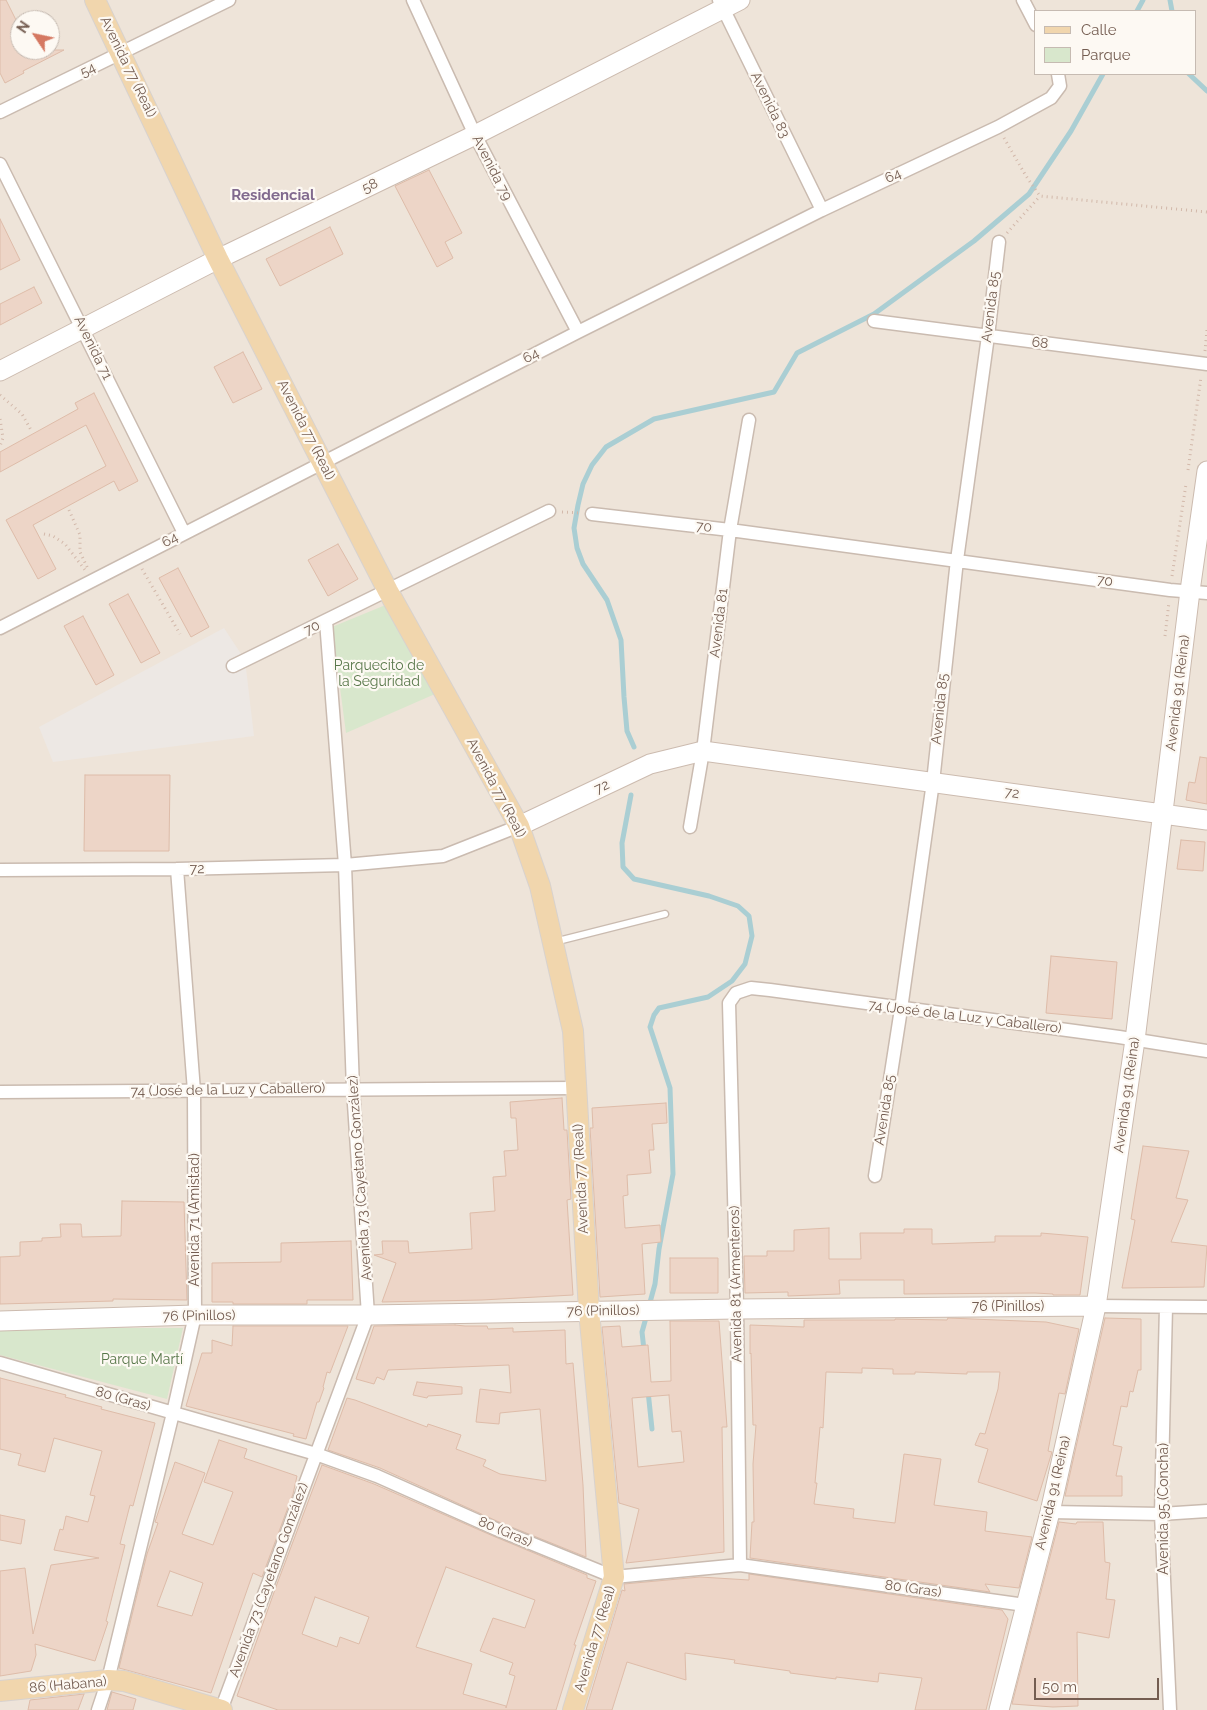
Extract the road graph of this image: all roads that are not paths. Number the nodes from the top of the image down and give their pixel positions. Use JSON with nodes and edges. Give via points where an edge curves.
{"nodes":[{"id":1,"x":96,"y":0,"type":"edge"},
{"id":2,"x":229,"y":0,"type":"edge"},
{"id":3,"x":413,"y":0,"type":"edge"},
{"id":4,"x":740,"y":0,"type":"edge"},
{"id":5,"x":1023,"y":0,"type":"edge"},
{"id":6,"x":721,"y":4,"type":"edge"},
{"id":7,"x":1034,"y":21,"type":"edge"},
{"id":8,"x":122,"y":53,"type":"junction"},
{"id":9,"x":1059,"y":80,"type":"edge"},
{"id":10,"x":0,"y":112,"type":"edge"},
{"id":11,"x":475,"y":135,"type":"junction"},
{"id":12,"x":0,"y":164,"type":"edge"},
{"id":13,"x":822,"y":210,"type":"junction"},
{"id":14,"x":999,"y":242,"type":"road end"},
{"id":15,"x":218,"y":259,"type":"junction"},
{"id":16,"x":874,"y":320,"type":"dead end"},
{"id":17,"x":83,"y":328,"type":"junction"},
{"id":18,"x":578,"y":332,"type":"junction"},
{"id":19,"x":988,"y":336,"type":"junction"},
{"id":20,"x":1207,"y":364,"type":"edge"},
{"id":21,"x":0,"y":372,"type":"edge"},
{"id":22,"x":749,"y":420,"type":"dead end"},
{"id":23,"x":323,"y":462,"type":"junction"},
{"id":24,"x":1207,"y":471,"type":"edge"},
{"id":25,"x":549,"y":511,"type":"road end"},
{"id":26,"x":592,"y":514,"type":"road end"},
{"id":27,"x":730,"y":530,"type":"junction"},
{"id":28,"x":184,"y":533,"type":"junction"},
{"id":29,"x":957,"y":560,"type":"junction"},
{"id":30,"x":388,"y":591,"type":"junction"},
{"id":31,"x":1198,"y":592,"type":"edge"},
{"id":32,"x":326,"y":621,"type":"junction"},
{"id":33,"x":0,"y":628,"type":"edge"},
{"id":34,"x":233,"y":666,"type":"dead end"},
{"id":35,"x":703,"y":751,"type":"junction"},
{"id":36,"x":933,"y":782,"type":"junction"},
{"id":37,"x":1163,"y":814,"type":"junction"},
{"id":38,"x":1207,"y":820,"type":"edge"},
{"id":39,"x":519,"y":826,"type":"junction"},
{"id":40,"x":690,"y":827,"type":"dead end"},
{"id":41,"x":345,"y":865,"type":"junction"},
{"id":42,"x":177,"y":869,"type":"junction"},
{"id":43,"x":0,"y":870,"type":"edge"},
{"id":44,"x":665,"y":914,"type":"dead end"},
{"id":45,"x":553,"y":942,"type":"junction"},
{"id":46,"x":728,"y":1003,"type":"joint"},
{"id":47,"x":901,"y":1009,"type":"junction"},
{"id":48,"x":1135,"y":1040,"type":"junction"},
{"id":49,"x":1207,"y":1051,"type":"edge"},
{"id":50,"x":575,"y":1088,"type":"junction"},
{"id":51,"x":354,"y":1089,"type":"junction"},
{"id":52,"x":194,"y":1091,"type":"junction"},
{"id":53,"x":0,"y":1092,"type":"edge"},
{"id":54,"x":875,"y":1176,"type":"dead end"},
{"id":55,"x":1096,"y":1306,"type":"junction"},
{"id":56,"x":1166,"y":1307,"type":"junction"},
{"id":57,"x":1207,"y":1307,"type":"edge"},
{"id":58,"x":737,"y":1308,"type":"junction"},
{"id":59,"x":589,"y":1311,"type":"junction"},
{"id":60,"x":196,"y":1315,"type":"junction"},
{"id":61,"x":368,"y":1315,"type":"junction"},
{"id":62,"x":0,"y":1321,"type":"edge"},
{"id":63,"x":0,"y":1363,"type":"edge"},
{"id":64,"x":173,"y":1413,"type":"junction"},
{"id":65,"x":316,"y":1454,"type":"junction"},
{"id":66,"x":1207,"y":1511,"type":"edge"},
{"id":67,"x":1050,"y":1512,"type":"junction"},
{"id":68,"x":1161,"y":1514,"type":"junction"},
{"id":69,"x":740,"y":1565,"type":"junction"},
{"id":70,"x":614,"y":1577,"type":"junction"},
{"id":71,"x":1025,"y":1605,"type":"junction"},
{"id":72,"x":108,"y":1680,"type":"junction"},
{"id":73,"x":0,"y":1691,"type":"edge"},
{"id":74,"x":98,"y":1710,"type":"edge"},
{"id":75,"x":221,"y":1710,"type":"edge"},
{"id":76,"x":573,"y":1710,"type":"edge"},
{"id":77,"x":999,"y":1710,"type":"edge"},
{"id":78,"x":1170,"y":1710,"type":"edge"}],
"edges":[{"from":1,"to":8,"type":"main road","name":"Avenida 77 (Real)"},
{"from":2,"to":8,"type":"street","name":"54"},
{"from":3,"to":11,"type":"street","name":"Avenida 79"},
{"from":4,"to":6,"type":"street","name":"58"},
{"from":5,"to":7,"type":"street"},
{"from":6,"to":11,"type":"street","name":"58"},
{"from":6,"to":13,"type":"street","name":"Avenida 83"},
{"from":8,"to":10,"type":"street","name":"54"},
{"from":8,"to":15,"type":"main road","name":"Avenida 77 (Real)"},
{"from":9,"to":13,"type":"street","name":"64","via":[[1051,98],[998,127]]},
{"from":11,"to":15,"type":"street","name":"58"},
{"from":11,"to":18,"type":"street","name":"Avenida 79"},
{"from":12,"to":17,"type":"street","name":"Avenida 71"},
{"from":13,"to":18,"type":"street","name":"64"},
{"from":14,"to":19,"type":"street","name":"Avenida 85"},
{"from":15,"to":17,"type":"street","name":"58"},
{"from":15,"to":23,"type":"main road","name":"Avenida 77 (Real)"},
{"from":16,"to":19,"type":"street","name":"68"},
{"from":17,"to":21,"type":"street","name":"58"},
{"from":17,"to":28,"type":"street","name":"Avenida 71"},
{"from":18,"to":23,"type":"street","name":"64"},
{"from":19,"to":20,"type":"street","name":"68"},
{"from":19,"to":29,"type":"street","name":"Avenida 85"},
{"from":22,"to":27,"type":"street","name":"Avenida 81"},
{"from":23,"to":28,"type":"street","name":"64"},
{"from":23,"to":30,"type":"main road","name":"Avenida 77 (Real)"},
{"from":24,"to":31,"type":"street","name":"Avenida 91 (Reina)"},
{"from":25,"to":30,"type":"street","name":"70"},
{"from":26,"to":27,"type":"street","name":"70"},
{"from":27,"to":29,"type":"street","name":"70"},
{"from":27,"to":35,"type":"street","name":"Avenida 81"},
{"from":28,"to":33,"type":"street","name":"64"},
{"from":29,"to":31,"type":"street","name":"70"},
{"from":29,"to":36,"type":"street","name":"Avenida 85"},
{"from":30,"to":32,"type":"street","name":"70"},
{"from":30,"to":39,"type":"main road","name":"Avenida 77 (Real)"},
{"from":31,"to":37,"type":"street","name":"Avenida 91 (Reina)"},
{"from":32,"to":34,"type":"street","name":"70"},
{"from":32,"to":41,"type":"street","name":"Avenida 73 (Cayetano González)"},
{"from":35,"to":36,"type":"street","name":"72"},
{"from":35,"to":39,"type":"street","name":"72","via":[[650,764]]},
{"from":35,"to":40,"type":"street","name":"Avenida 81"},
{"from":36,"to":37,"type":"street","name":"72"},
{"from":36,"to":47,"type":"street","name":"Avenida 85"},
{"from":37,"to":38,"type":"street","name":"72"},
{"from":37,"to":48,"type":"street","name":"Avenida 91 (Reina)"},
{"from":39,"to":41,"type":"street","name":"72","via":[[443,856]]},
{"from":39,"to":45,"type":"main road","name":"Avenida 77 (Real)","via":[[540,886]]},
{"from":41,"to":42,"type":"street","name":"72"},
{"from":41,"to":51,"type":"street","name":"Avenida 73 (Cayetano González)"},
{"from":42,"to":43,"type":"street","name":"72"},
{"from":42,"to":52,"type":"street","name":"Avenida 71 (Amistad)"},
{"from":44,"to":45,"type":"lane"},
{"from":45,"to":50,"type":"main road","name":"Avenida 77 (Real)","via":[[573,1032]]},
{"from":46,"to":47,"type":"street","name":"74 (José de la Luz y Caballero)","via":[[736,993],[751,988]]},
{"from":46,"to":58,"type":"street","name":"Avenida 81 (Armenteros)"},
{"from":47,"to":48,"type":"street","name":"74 (José de la Luz y Caballero)"},
{"from":47,"to":54,"type":"street","name":"Avenida 85"},
{"from":48,"to":49,"type":"street","name":"74 (José de la Luz y Caballero)"},
{"from":48,"to":55,"type":"street","name":"Avenida 91 (Reina)"},
{"from":50,"to":51,"type":"street","name":"74 (José de la Luz y Caballero)"},
{"from":50,"to":59,"type":"main road","name":"Avenida 77 (Real)"},
{"from":51,"to":52,"type":"street","name":"74 (José de la Luz y Caballero)"},
{"from":51,"to":61,"type":"street","name":"Avenida 73 (Cayetano González)"},
{"from":52,"to":53,"type":"street","name":"74 (José de la Luz y Caballero)"},
{"from":52,"to":60,"type":"street","name":"Avenida 71 (Amistad)"},
{"from":55,"to":56,"type":"street","name":"76 (Pinillos)"},
{"from":55,"to":58,"type":"street","name":"76 (Pinillos)"},
{"from":55,"to":67,"type":"street","name":"Avenida 91 (Reina)"},
{"from":56,"to":57,"type":"street","name":"76 (Pinillos)"},
{"from":56,"to":68,"type":"street","name":"Avenida 95 (Concha)"},
{"from":58,"to":59,"type":"street","name":"76 (Pinillos)"},
{"from":58,"to":69,"type":"street","name":"Avenida 81 (Armenteros)"},
{"from":59,"to":61,"type":"street","name":"76 (Pinillos)"},
{"from":59,"to":70,"type":"main road","name":"Avenida 77 (Real)"},
{"from":60,"to":61,"type":"street","name":"76 (Pinillos)"},
{"from":60,"to":62,"type":"street","name":"76 (Pinillos)"},
{"from":60,"to":64,"type":"street","name":"Avenida 71 (Amistad)"},
{"from":61,"to":65,"type":"street","name":"Avenida 73 (Cayetano González)"},
{"from":63,"to":64,"type":"street","name":"80 (Gras)"},
{"from":64,"to":65,"type":"street","name":"80 (Gras)"},
{"from":64,"to":72,"type":"street","name":"Avenida 71 (Amistad)"},
{"from":65,"to":70,"type":"street","name":"80 (Gras)","via":[[377,1476]]},
{"from":65,"to":75,"type":"street","name":"Avenida 73 (Cayetano González)"},
{"from":66,"to":68,"type":"street"},
{"from":67,"to":68,"type":"street"},
{"from":67,"to":71,"type":"street","name":"Avenida 91 (Reina)"},
{"from":68,"to":78,"type":"street","name":"Avenida 95 (Concha)"},
{"from":69,"to":70,"type":"street","name":"80 (Gras)"},
{"from":69,"to":71,"type":"street","name":"80 (Gras)"},
{"from":70,"to":76,"type":"main road","name":"Avenida 77 (Real)"},
{"from":71,"to":77,"type":"street","name":"Avenida 91 (Reina)"},
{"from":72,"to":73,"type":"main road","name":"86 (Habana)"},
{"from":72,"to":74,"type":"street","name":"Avenida 71 (Amistad)"},
{"from":72,"to":75,"type":"main road","name":"86 (Habana)","via":[[124,1681]]}]}
